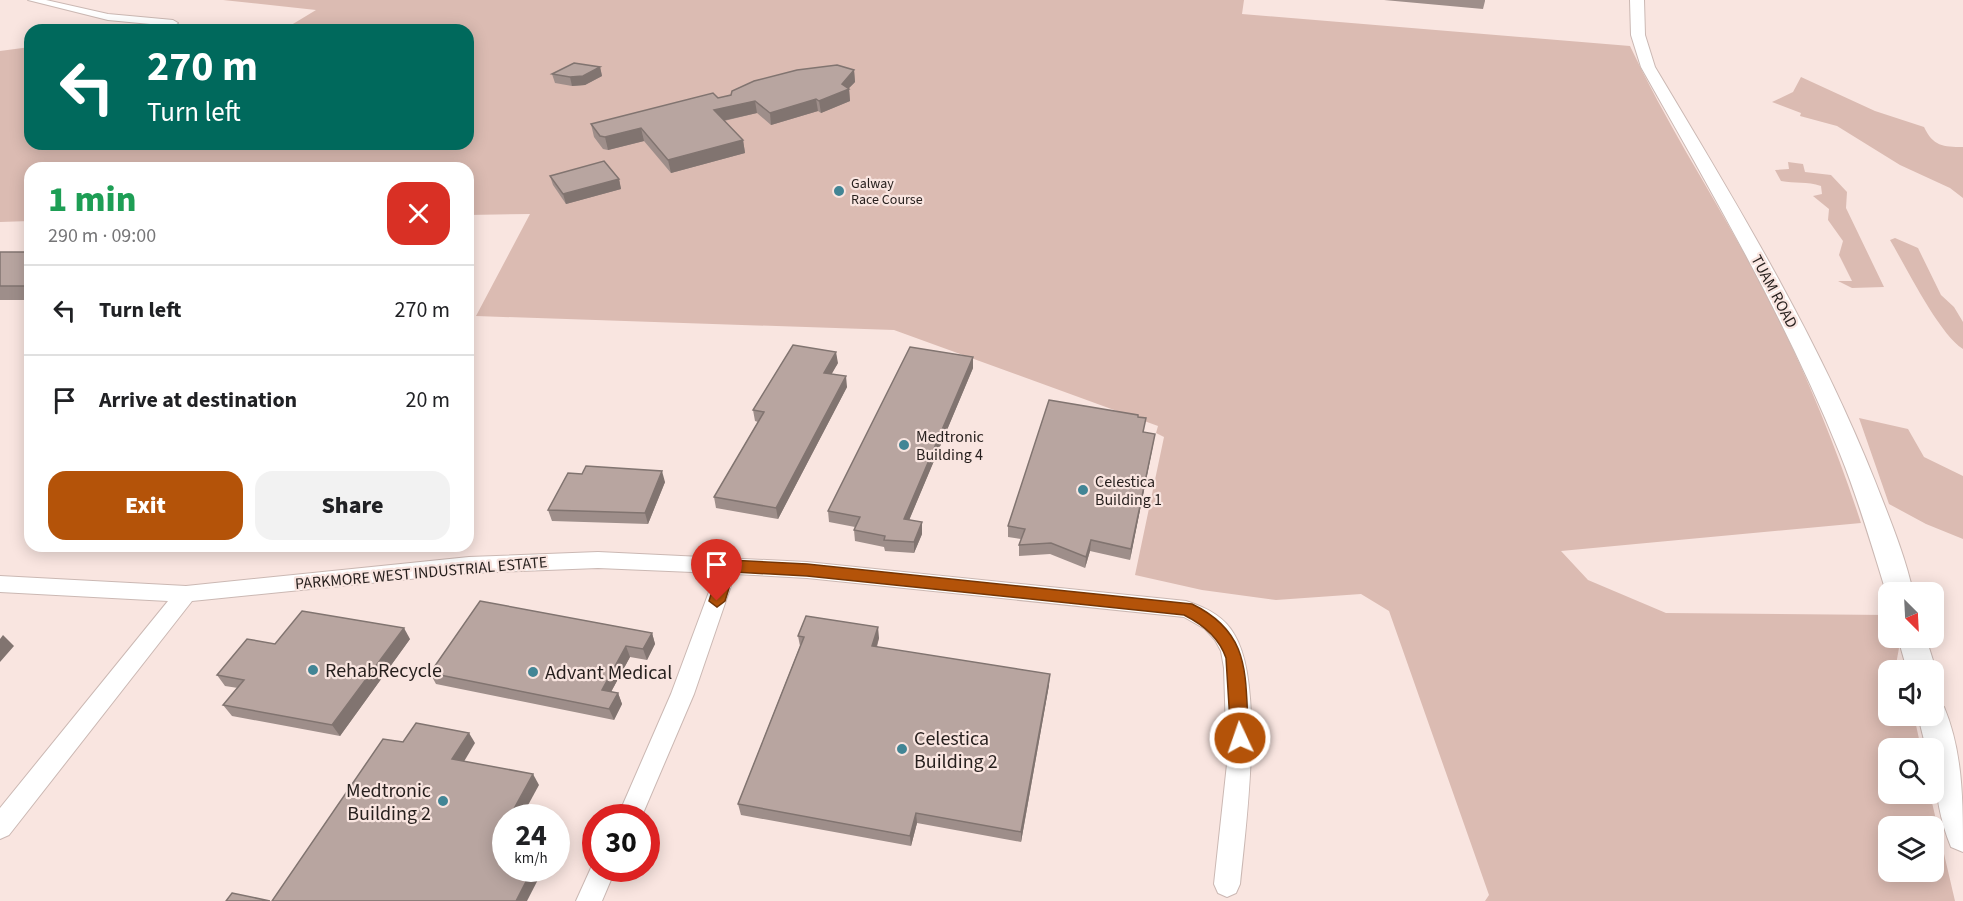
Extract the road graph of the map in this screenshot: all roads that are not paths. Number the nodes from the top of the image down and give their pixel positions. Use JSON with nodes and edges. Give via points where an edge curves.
{"nodes":[{"id":1,"x":33,"y":0,"type":"edge"},
{"id":2,"x":1637,"y":0,"type":"edge"},
{"id":3,"x":170,"y":24,"type":"edge"},
{"id":4,"x":728,"y":566,"type":"junction"},
{"id":5,"x":1897,"y":582,"type":"edge"},
{"id":6,"x":0,"y":584,"type":"edge"},
{"id":7,"x":186,"y":594,"type":"junction"},
{"id":8,"x":1936,"y":726,"type":"edge"},
{"id":9,"x":635,"y":804,"type":"edge"},
{"id":10,"x":0,"y":827,"type":"edge"},
{"id":11,"x":1963,"y":836,"type":"edge"},
{"id":12,"x":598,"y":882,"type":"edge"},
{"id":13,"x":1227,"y":884,"type":"dead end"},
{"id":14,"x":589,"y":901,"type":"edge"}],
"edges":[{"from":1,"to":3,"type":"street","via":[[108,17]]},
{"from":2,"to":5,"type":"main road","name":"TUAM ROAD","via":[[1638,44],[1648,68],[1795,326],[1861,478]]},
{"from":4,"to":7,"type":"street","name":"PARKMORE WEST INDUSTRIAL ESTATE","via":[[598,560],[500,562]]},
{"from":4,"to":9,"type":"street","via":[[679,706]]},
{"from":4,"to":13,"type":"street","name":"PARKMORE WEST INDUSTRIAL ESTATE","via":[[807,570],[1141,603],[1186,609],[1207,619],[1230,645],[1239,710],[1238,776]]},
{"from":6,"to":7,"type":"street","name":"PARKMORE WEST INDUSTRIAL ESTATE"},
{"from":7,"to":10,"type":"street"},
{"from":8,"to":11,"type":"main road"},
{"from":12,"to":14,"type":"street"}]}
